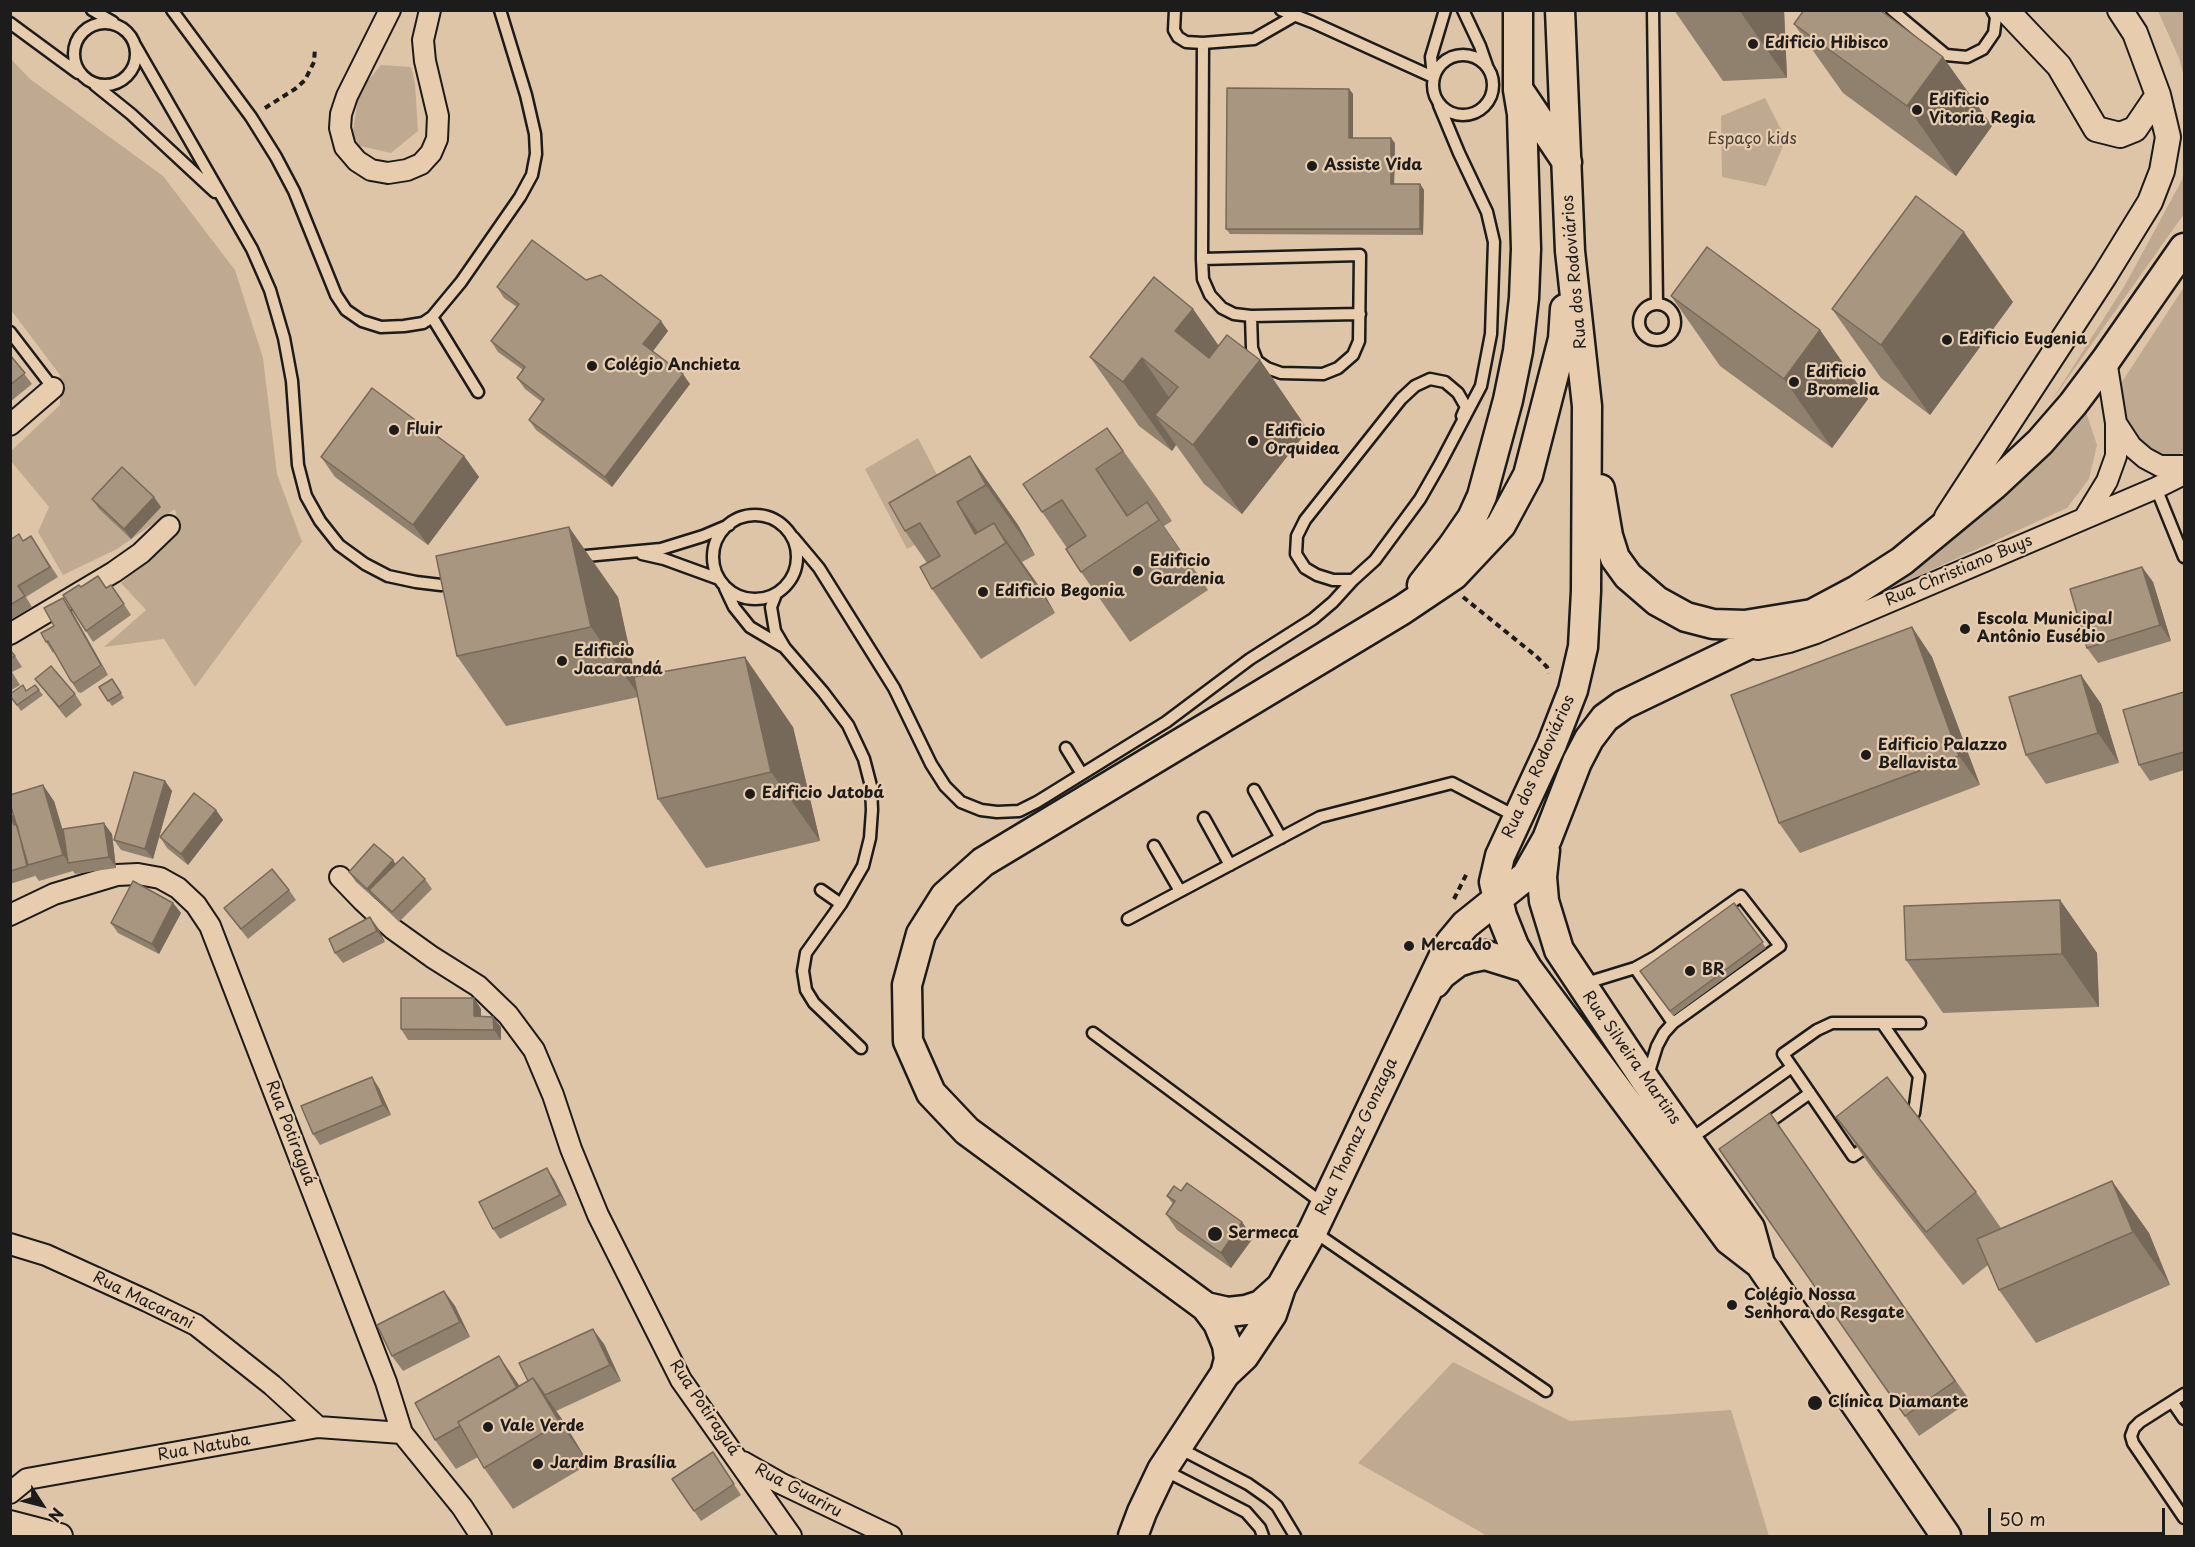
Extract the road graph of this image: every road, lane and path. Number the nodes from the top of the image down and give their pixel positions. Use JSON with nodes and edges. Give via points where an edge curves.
{"nodes":[{"id":1,"x":92,"y":10,"type":"edge"},
{"id":2,"x":172,"y":10,"type":"edge"},
{"id":3,"x":390,"y":10,"type":"edge"},
{"id":4,"x":430,"y":10,"type":"edge"},
{"id":5,"x":500,"y":10,"type":"edge"},
{"id":6,"x":1175,"y":10,"type":"edge"},
{"id":7,"x":1281,"y":10,"type":"edge"},
{"id":8,"x":1445,"y":10,"type":"edge"},
{"id":9,"x":1463,"y":10,"type":"edge"},
{"id":10,"x":1518,"y":10,"type":"edge"},
{"id":11,"x":1560,"y":10,"type":"edge"},
{"id":12,"x":1653,"y":10,"type":"edge"},
{"id":13,"x":1892,"y":10,"type":"edge"},
{"id":14,"x":1992,"y":10,"type":"edge"},
{"id":15,"x":2006,"y":10,"type":"edge"},
{"id":16,"x":2120,"y":10,"type":"edge"},
{"id":17,"x":1294,"y":16,"type":"junction"},
{"id":18,"x":10,"y":23,"type":"edge"},
{"id":19,"x":123,"y":29,"type":"junction"},
{"id":20,"x":1203,"y":43,"type":"junction"},
{"id":21,"x":135,"y":45,"type":"junction"},
{"id":22,"x":315,"y":48,"type":"dead end"},
{"id":23,"x":1487,"y":66,"type":"junction"},
{"id":24,"x":1433,"y":77,"type":"junction"},
{"id":25,"x":88,"y":81,"type":"junction"},
{"id":26,"x":1518,"y":90,"type":"junction"},
{"id":27,"x":2158,"y":95,"type":"junction"},
{"id":28,"x":1439,"y":105,"type":"junction"},
{"id":29,"x":252,"y":117,"type":"junction"},
{"id":30,"x":1567,"y":162,"type":"junction"},
{"id":31,"x":224,"y":201,"type":"junction"},
{"id":32,"x":2184,"y":248,"type":"edge"},
{"id":33,"x":1570,"y":250,"type":"junction"},
{"id":34,"x":1202,"y":259,"type":"junction"},
{"id":35,"x":1657,"y":303,"type":"dead end"},
{"id":36,"x":1360,"y":314,"type":"junction"},
{"id":37,"x":1251,"y":316,"type":"junction"},
{"id":38,"x":432,"y":317,"type":"junction"},
{"id":39,"x":10,"y":332,"type":"edge"},
{"id":40,"x":2106,"y":360,"type":"junction"},
{"id":41,"x":53,"y":388,"type":"joint"},
{"id":42,"x":478,"y":392,"type":"dead end"},
{"id":43,"x":1587,"y":406,"type":"junction"},
{"id":44,"x":2116,"y":423,"type":"junction"},
{"id":45,"x":10,"y":425,"type":"edge"},
{"id":46,"x":1456,"y":434,"type":"junction"},
{"id":47,"x":2184,"y":466,"type":"edge"},
{"id":48,"x":2184,"y":474,"type":"edge"},
{"id":49,"x":2156,"y":488,"type":"junction"},
{"id":50,"x":2085,"y":517,"type":"junction"},
{"id":51,"x":169,"y":525,"type":"dead end"},
{"id":52,"x":729,"y":525,"type":"junction"},
{"id":53,"x":1936,"y":534,"type":"junction"},
{"id":54,"x":793,"y":537,"type":"junction"},
{"id":55,"x":636,"y":553,"type":"junction"},
{"id":56,"x":2184,"y":557,"type":"edge"},
{"id":57,"x":560,"y":561,"type":"edge"},
{"id":58,"x":1353,"y":580,"type":"junction"},
{"id":59,"x":721,"y":581,"type":"junction"},
{"id":60,"x":461,"y":583,"type":"edge"},
{"id":61,"x":776,"y":594,"type":"junction"},
{"id":62,"x":1402,"y":610,"type":"junction"},
{"id":63,"x":1812,"y":614,"type":"junction"},
{"id":64,"x":10,"y":634,"type":"edge"},
{"id":65,"x":784,"y":648,"type":"junction"},
{"id":66,"x":1729,"y":655,"type":"junction"},
{"id":67,"x":1066,"y":748,"type":"dead end"},
{"id":68,"x":1082,"y":774,"type":"junction"},
{"id":69,"x":1254,"y":790,"type":"dead end"},
{"id":70,"x":1517,"y":817,"type":"junction"},
{"id":71,"x":1204,"y":818,"type":"dead end"},
{"id":72,"x":1281,"y":838,"type":"junction"},
{"id":73,"x":1546,"y":839,"type":"junction"},
{"id":74,"x":1154,"y":846,"type":"dead end"},
{"id":75,"x":1230,"y":865,"type":"junction"},
{"id":76,"x":340,"y":877,"type":"dead end"},
{"id":77,"x":820,"y":890,"type":"dead end"},
{"id":78,"x":1180,"y":891,"type":"junction"},
{"id":79,"x":1498,"y":899,"type":"junction"},
{"id":80,"x":841,"y":904,"type":"junction"},
{"id":81,"x":10,"y":915,"type":"edge"},
{"id":82,"x":1128,"y":919,"type":"dead end"},
{"id":83,"x":1527,"y":968,"type":"junction"},
{"id":84,"x":1635,"y":968,"type":"junction"},
{"id":85,"x":1580,"y":984,"type":"junction"},
{"id":86,"x":1423,"y":999,"type":"junction"},
{"id":87,"x":1673,"y":1023,"type":"junction"},
{"id":88,"x":1882,"y":1023,"type":"junction"},
{"id":89,"x":1920,"y":1023,"type":"dead end"},
{"id":90,"x":1093,"y":1034,"type":"dead end"},
{"id":91,"x":861,"y":1048,"type":"dead end"},
{"id":92,"x":1792,"y":1067,"type":"junction"},
{"id":93,"x":1646,"y":1081,"type":"junction"},
{"id":94,"x":1810,"y":1094,"type":"junction"},
{"id":95,"x":1896,"y":1126,"type":"edge"},
{"id":96,"x":1759,"y":1129,"type":"edge"},
{"id":97,"x":1878,"y":1138,"type":"edge"},
{"id":98,"x":1688,"y":1140,"type":"junction"},
{"id":99,"x":1325,"y":1205,"type":"junction"},
{"id":100,"x":1313,"y":1230,"type":"junction"},
{"id":101,"x":10,"y":1244,"type":"edge"},
{"id":102,"x":1760,"y":1264,"type":"junction"},
{"id":103,"x":1281,"y":1287,"type":"junction"},
{"id":104,"x":1206,"y":1307,"type":"junction"},
{"id":105,"x":1225,"y":1374,"type":"junction"},
{"id":106,"x":1546,"y":1391,"type":"dead end"},
{"id":107,"x":2184,"y":1394,"type":"edge"},
{"id":108,"x":2173,"y":1403,"type":"junction"},
{"id":109,"x":2184,"y":1419,"type":"edge"},
{"id":110,"x":318,"y":1427,"type":"junction"},
{"id":111,"x":402,"y":1433,"type":"junction"},
{"id":112,"x":1170,"y":1458,"type":"junction"},
{"id":113,"x":738,"y":1459,"type":"junction"},
{"id":114,"x":10,"y":1493,"type":"edge"},
{"id":115,"x":2184,"y":1518,"type":"edge"},
{"id":116,"x":10,"y":1522,"type":"edge"},
{"id":117,"x":60,"y":1536,"type":"edge"},
{"id":118,"x":481,"y":1536,"type":"edge"},
{"id":119,"x":791,"y":1536,"type":"edge"},
{"id":120,"x":891,"y":1536,"type":"edge"},
{"id":121,"x":1132,"y":1536,"type":"edge"},
{"id":122,"x":1263,"y":1536,"type":"edge"},
{"id":123,"x":1295,"y":1536,"type":"edge"},
{"id":124,"x":1946,"y":1536,"type":"edge"}],
"edges":[{"from":1,"to":19,"type":"lane"},
{"from":2,"to":29,"type":"lane"},
{"from":3,"to":4,"type":"street","via":[[347,96],[340,128],[345,147],[357,161],[371,170],[388,173],[408,171],[421,164],[437,139],[438,116],[423,40]]},
{"from":5,"to":38,"type":"lane","via":[[535,134],[532,175],[461,282]]},
{"from":6,"to":20,"type":"lane","via":[[1174,30],[1178,37]]},
{"from":7,"to":17,"type":"lane"},
{"from":8,"to":24,"type":"lane","via":[[1431,57]]},
{"from":9,"to":23,"type":"lane"},
{"from":10,"to":26,"type":"main road"},
{"from":11,"to":30,"type":"main road","name":"Rua dos Rodoviários"},
{"from":12,"to":35,"type":"lane"},
{"from":13,"to":14,"type":"lane","via":[[1946,55],[1967,57],[1983,50],[1994,33],[1996,17]]},
{"from":15,"to":27,"type":"street","via":[[2059,66],[2096,129],[2120,135],[2135,129]]},
{"from":16,"to":27,"type":"street","via":[[2135,33]]},
{"from":17,"to":20,"type":"lane","via":[[1254,39]]},
{"from":17,"to":24,"type":"lane"},
{"from":18,"to":25,"type":"lane"},
{"from":19,"to":21,"type":"lane"},
{"from":19,"to":25,"type":"lane","via":[[105,22],[80,34],[73,52],[78,71]]},
{"from":20,"to":34,"type":"lane"},
{"from":21,"to":25,"type":"lane","via":[[133,68],[126,78],[104,86]]},
{"from":21,"to":31,"type":"lane"},
{"from":22,"to":29,"type":"path","via":[[314,62],[305,80]]},
{"from":23,"to":24,"type":"lane","via":[[1462,55],[1444,61]]},
{"from":23,"to":28,"type":"lane","via":[[1493,86],[1486,105],[1467,116],[1457,116]]},
{"from":24,"to":28,"type":"lane","via":[[1434,96]]},
{"from":25,"to":31,"type":"lane","via":[[131,114]]},
{"from":26,"to":30,"type":"main road"},
{"from":26,"to":62,"type":"main road","via":[[1522,114],[1524,298],[1508,400],[1482,496],[1472,518]]},
{"from":27,"to":53,"type":"street","via":[[2168,137],[2162,171],[2150,202]]},
{"from":28,"to":46,"type":"lane","via":[[1487,212],[1494,242],[1491,334],[1480,386]]},
{"from":29,"to":38,"type":"lane","via":[[294,191],[332,286],[346,310],[381,327],[423,323]]},
{"from":30,"to":33,"type":"main road","name":"Rua dos Rodoviários"},
{"from":31,"to":60,"type":"lane","via":[[270,290],[292,381],[298,465],[306,496],[320,521],[339,545],[388,576],[441,585]]},
{"from":32,"to":40,"type":"main road","name":"Rua dos Rodoviários"},
{"from":33,"to":43,"type":"main road","name":"Rua dos Rodoviários"},
{"from":33,"to":62,"type":"main road","via":[[1563,339],[1528,475],[1501,525],[1481,548],[1454,575]]},
{"from":34,"to":36,"type":"lane","via":[[1360,255]]},
{"from":34,"to":37,"type":"lane","via":[[1203,279],[1210,296],[1234,314]]},
{"from":36,"to":37,"type":"lane"},
{"from":36,"to":37,"type":"lane","via":[[1359,341],[1353,355],[1323,374],[1281,373],[1257,362],[1252,348]]},
{"from":38,"to":42,"type":"lane"},
{"from":39,"to":41,"type":"lane"},
{"from":40,"to":44,"type":"street"},
{"from":40,"to":53,"type":"main road","name":"Rua dos Rodoviários","via":[[2040,442]]},
{"from":41,"to":45,"type":"street"},
{"from":43,"to":63,"type":"main road","via":[[1608,536],[1615,558],[1628,576],[1657,601],[1686,617],[1713,624],[1744,626]]},
{"from":43,"to":70,"type":"main road","name":"Rua dos Rodoviários","via":[[1582,647],[1573,690]]},
{"from":44,"to":47,"type":"street","via":[[2131,446],[2145,458],[2160,466]]},
{"from":44,"to":50,"type":"street","via":[[2116,456],[2108,481]]},
{"from":46,"to":58,"type":"lane","via":[[1420,499],[1375,560]]},
{"from":46,"to":58,"type":"lane","via":[[1466,407],[1458,393],[1445,382],[1430,379],[1415,386],[1305,520],[1297,536],[1296,554],[1305,568],[1333,580]]},
{"from":48,"to":49,"type":"street","name":"Rua Christiano Buys"},
{"from":49,"to":50,"type":"street","name":"Rua Christiano Buys"},
{"from":49,"to":56,"type":"lane"},
{"from":50,"to":66,"type":"street","name":"Rua Christiano Buys","via":[[1816,633]]},
{"from":51,"to":64,"type":"street","via":[[141,553],[114,572]]},
{"from":52,"to":54,"type":"lane","via":[[756,515],[783,525]]},
{"from":52,"to":55,"type":"lane","via":[[661,549]]},
{"from":52,"to":59,"type":"lane","via":[[715,546],[714,559]]},
{"from":53,"to":63,"type":"main road","name":"Rua dos Rodoviários","via":[[1893,567]]},
{"from":54,"to":61,"type":"lane","via":[[798,553],[796,569]]},
{"from":54,"to":68,"type":"lane","via":[[819,568],[894,688],[931,764],[961,802],[981,810],[1019,811]]},
{"from":55,"to":57,"type":"lane"},
{"from":55,"to":59,"type":"lane","via":[[664,559]]},
{"from":58,"to":68,"type":"lane","via":[[1313,619],[1250,659],[1166,722]]},
{"from":59,"to":61,"type":"lane","via":[[741,597],[765,598]]},
{"from":59,"to":65,"type":"lane","via":[[750,627]]},
{"from":61,"to":65,"type":"lane","via":[[771,606],[772,620]]},
{"from":62,"to":104,"type":"main road","via":[[982,862],[945,896],[921,934],[907,986],[908,1041],[931,1093],[967,1131]]},
{"from":63,"to":66,"type":"main road","name":"Rua dos Rodoviários"},
{"from":65,"to":80,"type":"lane","via":[[848,725],[871,786],[870,838],[863,866]]},
{"from":66,"to":73,"type":"main road","name":"Rua dos Rodoviários","via":[[1646,692],[1605,718],[1576,762]]},
{"from":67,"to":68,"type":"lane"},
{"from":69,"to":72,"type":"lane"},
{"from":70,"to":72,"type":"lane","via":[[1452,783],[1320,817]]},
{"from":70,"to":79,"type":"main road","name":"Rua dos Rodoviários","via":[[1496,869]]},
{"from":71,"to":75,"type":"lane"},
{"from":72,"to":75,"type":"lane"},
{"from":73,"to":79,"type":"main road","name":"Rua dos Rodoviários","via":[[1526,876]]},
{"from":73,"to":85,"type":"main road","name":"Rua Silveira Martins","via":[[1544,901],[1559,950]]},
{"from":74,"to":78,"type":"lane"},
{"from":75,"to":78,"type":"lane"},
{"from":76,"to":113,"type":"street","name":"Rua Potiraguá","via":[[393,929],[478,986],[508,1015],[534,1050],[603,1226],[681,1380]]},
{"from":77,"to":80,"type":"lane"},
{"from":78,"to":82,"type":"lane"},
{"from":79,"to":83,"type":"main road","name":"Rua Silveira Martins","via":[[1514,946]]},
{"from":79,"to":86,"type":"main road","name":"Rua Thomaz Gonzaga","via":[[1450,943]]},
{"from":80,"to":91,"type":"lane","via":[[806,953],[803,971],[806,990],[814,1004]]},
{"from":81,"to":111,"type":"street","name":"Rua Potiraguá","via":[[54,894],[117,875],[160,878],[196,905],[210,926],[386,1382]]},
{"from":83,"to":86,"type":"main road","via":[[1485,955],[1470,958],[1441,975]]},
{"from":83,"to":102,"type":"main road","name":"Rua Silveira Martins","via":[[1729,1240]]},
{"from":84,"to":85,"type":"lane"},
{"from":84,"to":87,"type":"lane"},
{"from":84,"to":87,"type":"lane","via":[[1741,896],[1780,946]]},
{"from":85,"to":93,"type":"main road","name":"Rua Silveira Martins"},
{"from":86,"to":99,"type":"main road","name":"Rua Thomaz Gonzaga"},
{"from":87,"to":93,"type":"lane","via":[[1657,1046]]},
{"from":88,"to":89,"type":"lane"},
{"from":88,"to":92,"type":"lane","via":[[1832,1023],[1817,1030],[1783,1054]]},
{"from":88,"to":95,"type":"lane","via":[[1919,1076],[1914,1113]]},
{"from":90,"to":99,"type":"lane"},
{"from":92,"to":94,"type":"lane"},
{"from":92,"to":98,"type":"lane"},
{"from":93,"to":98,"type":"main road","name":"Rua Silveira Martins"},
{"from":94,"to":96,"type":"lane"},
{"from":94,"to":97,"type":"lane","via":[[1853,1156]]},
{"from":98,"to":102,"type":"main road","name":"Rua Silveira Martins","via":[[1710,1163],[1750,1228]]},
{"from":99,"to":100,"type":"main road","name":"Rua Thomaz Gonzaga"},
{"from":100,"to":103,"type":"main road","name":"Rua Thomaz Gonzaga"},
{"from":100,"to":106,"type":"lane"},
{"from":101,"to":110,"type":"street","name":"Rua Macarani","via":[[46,1255],[196,1325]]},
{"from":102,"to":124,"type":"main road","name":"Rua Silveira Martins"},
{"from":103,"to":104,"type":"main road","via":[[1261,1305],[1246,1310],[1227,1312]]},
{"from":103,"to":105,"type":"main road","name":"Rua Thomaz Gonzaga","via":[[1272,1314],[1244,1356]]},
{"from":104,"to":105,"type":"main road","via":[[1227,1345]]},
{"from":105,"to":112,"type":"main road","name":"Rua Thomaz Gonzaga"},
{"from":107,"to":108,"type":"lane"},
{"from":108,"to":109,"type":"lane"},
{"from":108,"to":115,"type":"lane","via":[[2140,1422],[2131,1436]]},
{"from":110,"to":111,"type":"street","name":"Rua Natuba"},
{"from":110,"to":114,"type":"street","name":"Rua Natuba","via":[[27,1479]]},
{"from":111,"to":118,"type":"street","name":"Rua Potiraguá"},
{"from":112,"to":121,"type":"main road","name":"Rua Thomaz Gonzaga"},
{"from":112,"to":122,"type":"lane","via":[[1246,1512]]},
{"from":112,"to":123,"type":"lane","via":[[1248,1484],[1277,1506]]},
{"from":113,"to":119,"type":"street","name":"Rua Potiraguá"},
{"from":113,"to":120,"type":"street","name":"Rua Guariru"},
{"from":116,"to":117,"type":"street"}]}
